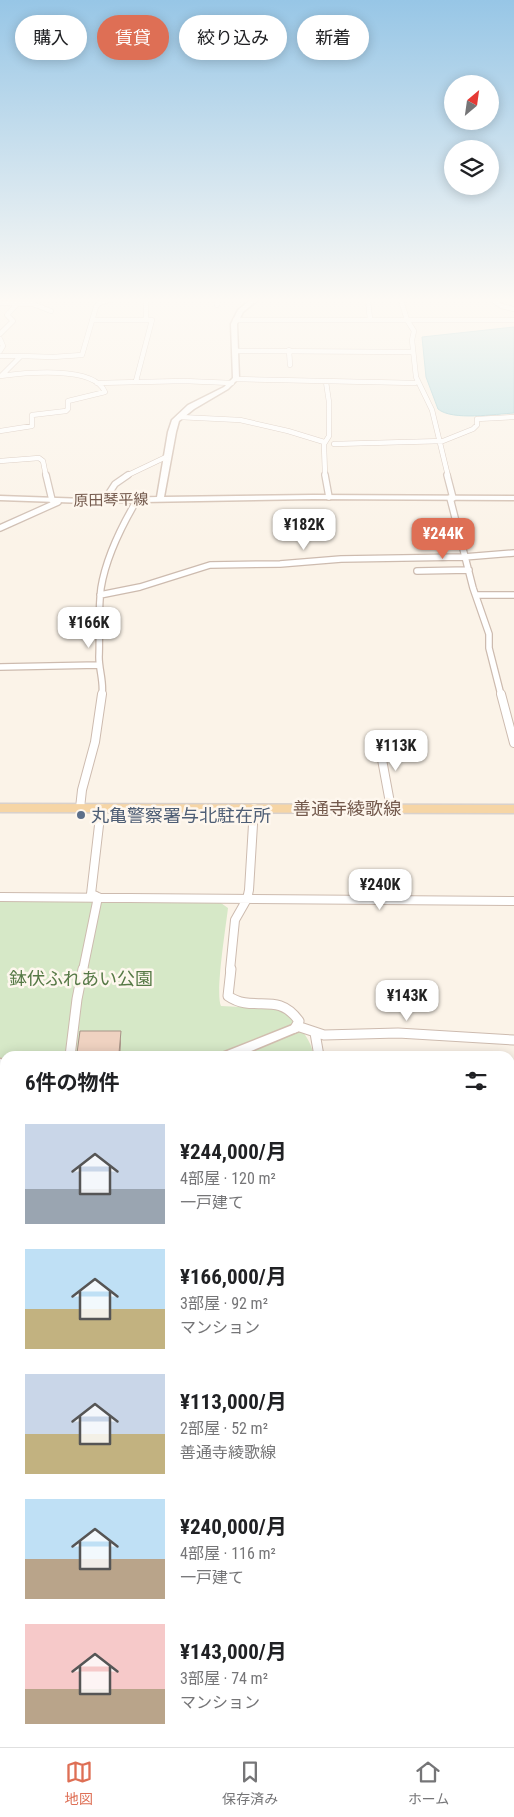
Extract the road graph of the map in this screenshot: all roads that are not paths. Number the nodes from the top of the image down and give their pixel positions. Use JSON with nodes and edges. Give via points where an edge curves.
{"nodes":[{"id":1,"x":233,"y":381,"type":"edge"},
{"id":2,"x":97,"y":382,"type":"joint"},
{"id":3,"x":115,"y":382,"type":"edge"},
{"id":4,"x":282,"y":382,"type":"edge"},
{"id":5,"x":326,"y":382,"type":"junction"},
{"id":6,"x":418,"y":382,"type":"edge"},
{"id":7,"x":415,"y":383,"type":"dead end"},
{"id":8,"x":514,"y":417,"type":"edge"},
{"id":9,"x":179,"y":418,"type":"junction"},
{"id":10,"x":0,"y":432,"type":"edge"},
{"id":11,"x":438,"y":441,"type":"junction"},
{"id":12,"x":324,"y":442,"type":"junction"},
{"id":13,"x":334,"y":444,"type":"dead end"},
{"id":14,"x":168,"y":456,"type":"junction"},
{"id":15,"x":0,"y":461,"type":"edge"},
{"id":16,"x":329,"y":497,"type":"junction"},
{"id":17,"x":0,"y":498,"type":"edge"},
{"id":18,"x":452,"y":498,"type":"junction"},
{"id":19,"x":514,"y":498,"type":"edge"},
{"id":20,"x":56,"y":500,"type":"junction"},
{"id":21,"x":104,"y":500,"type":"junction"},
{"id":22,"x":137,"y":500,"type":"junction"},
{"id":23,"x":160,"y":500,"type":"junction"},
{"id":24,"x":0,"y":528,"type":"edge"},
{"id":25,"x":514,"y":553,"type":"edge"},
{"id":26,"x":465,"y":557,"type":"junction"},
{"id":27,"x":469,"y":570,"type":"junction"},
{"id":28,"x":417,"y":571,"type":"dead end"},
{"id":29,"x":100,"y":595,"type":"junction"},
{"id":30,"x":476,"y":595,"type":"junction"},
{"id":31,"x":514,"y":595,"type":"edge"},
{"id":32,"x":99,"y":665,"type":"junction"},
{"id":33,"x":0,"y":667,"type":"edge"},
{"id":34,"x":378,"y":738,"type":"dead end"},
{"id":35,"x":514,"y":743,"type":"edge"},
{"id":36,"x":0,"y":808,"type":"edge"},
{"id":37,"x":80,"y":808,"type":"junction"},
{"id":38,"x":101,"y":808,"type":"junction"},
{"id":39,"x":254,"y":808,"type":"junction"},
{"id":40,"x":390,"y":808,"type":"junction"},
{"id":41,"x":514,"y":809,"type":"edge"},
{"id":42,"x":0,"y":896,"type":"edge"},
{"id":43,"x":98,"y":897,"type":"junction"},
{"id":44,"x":247,"y":898,"type":"junction"},
{"id":45,"x":514,"y":902,"type":"edge"},
{"id":46,"x":296,"y":1027,"type":"junction"},
{"id":47,"x":315,"y":1033,"type":"junction"},
{"id":48,"x":514,"y":1040,"type":"edge"},
{"id":49,"x":71,"y":1051,"type":"edge"},
{"id":50,"x":239,"y":1051,"type":"edge"},
{"id":51,"x":318,"y":1051,"type":"edge"}],
"edges":[{"from":1,"to":9,"type":"main road"},
{"from":2,"to":3,"type":"street"},
{"from":2,"to":10,"type":"street","via":[[105,392],[68,400],[66,411],[32,415],[32,426]]},
{"from":4,"to":5,"type":"street"},
{"from":5,"to":7,"type":"street"},
{"from":5,"to":12,"type":"street","via":[[328,436]]},
{"from":6,"to":11,"type":"street","via":[[432,410]]},
{"from":8,"to":11,"type":"street","via":[[477,419],[473,428]]},
{"from":9,"to":12,"type":"street","via":[[240,420]]},
{"from":9,"to":14,"type":"main road","name":"原田琴平線","via":[[172,432]]},
{"from":11,"to":13,"type":"street"},
{"from":11,"to":18,"type":"street"},
{"from":12,"to":16,"type":"street"},
{"from":14,"to":21,"type":"street","via":[[124,476]]},
{"from":14,"to":23,"type":"main road","name":"原田琴平線"},
{"from":15,"to":20,"type":"street","via":[[39,458],[43,461]]},
{"from":16,"to":18,"type":"main road"},
{"from":16,"to":23,"type":"main road"},
{"from":17,"to":20,"type":"main road","name":"原田琴平線"},
{"from":18,"to":19,"type":"main road"},
{"from":18,"to":26,"type":"street"},
{"from":20,"to":21,"type":"main road","name":"原田琴平線"},
{"from":20,"to":24,"type":"street"},
{"from":21,"to":22,"type":"main road","name":"原田琴平線"},
{"from":22,"to":23,"type":"main road","name":"原田琴平線"},
{"from":22,"to":29,"type":"street","via":[[115,542]]},
{"from":25,"to":26,"type":"street"},
{"from":26,"to":27,"type":"street"},
{"from":26,"to":29,"type":"street","via":[[218,565],[131,590]]},
{"from":27,"to":28,"type":"street"},
{"from":27,"to":30,"type":"street"},
{"from":29,"to":32,"type":"street"},
{"from":30,"to":31,"type":"street"},
{"from":30,"to":35,"type":"street","via":[[489,634],[489,648]]},
{"from":32,"to":33,"type":"street"},
{"from":32,"to":37,"type":"street","via":[[103,686],[101,702]]},
{"from":34,"to":40,"type":"street"},
{"from":36,"to":37,"type":"main road","name":"善通寺綾歌線"},
{"from":37,"to":38,"type":"main road","name":"善通寺綾歌線"},
{"from":38,"to":39,"type":"main road","name":"善通寺綾歌線"},
{"from":38,"to":43,"type":"street","via":[[91,894]]},
{"from":39,"to":40,"type":"main road","name":"善通寺綾歌線"},
{"from":39,"to":44,"type":"street"},
{"from":40,"to":41,"type":"main road","name":"善通寺綾歌線"},
{"from":42,"to":43,"type":"street"},
{"from":43,"to":44,"type":"street"},
{"from":43,"to":49,"type":"street","via":[[77,999]]},
{"from":44,"to":45,"type":"street"},
{"from":44,"to":46,"type":"street","via":[[235,920],[228,996],[236,1002],[284,1005],[297,1017]]},
{"from":46,"to":47,"type":"street"},
{"from":46,"to":50,"type":"main road"},
{"from":47,"to":48,"type":"street","via":[[398,1033]]},
{"from":47,"to":51,"type":"street"}]}
